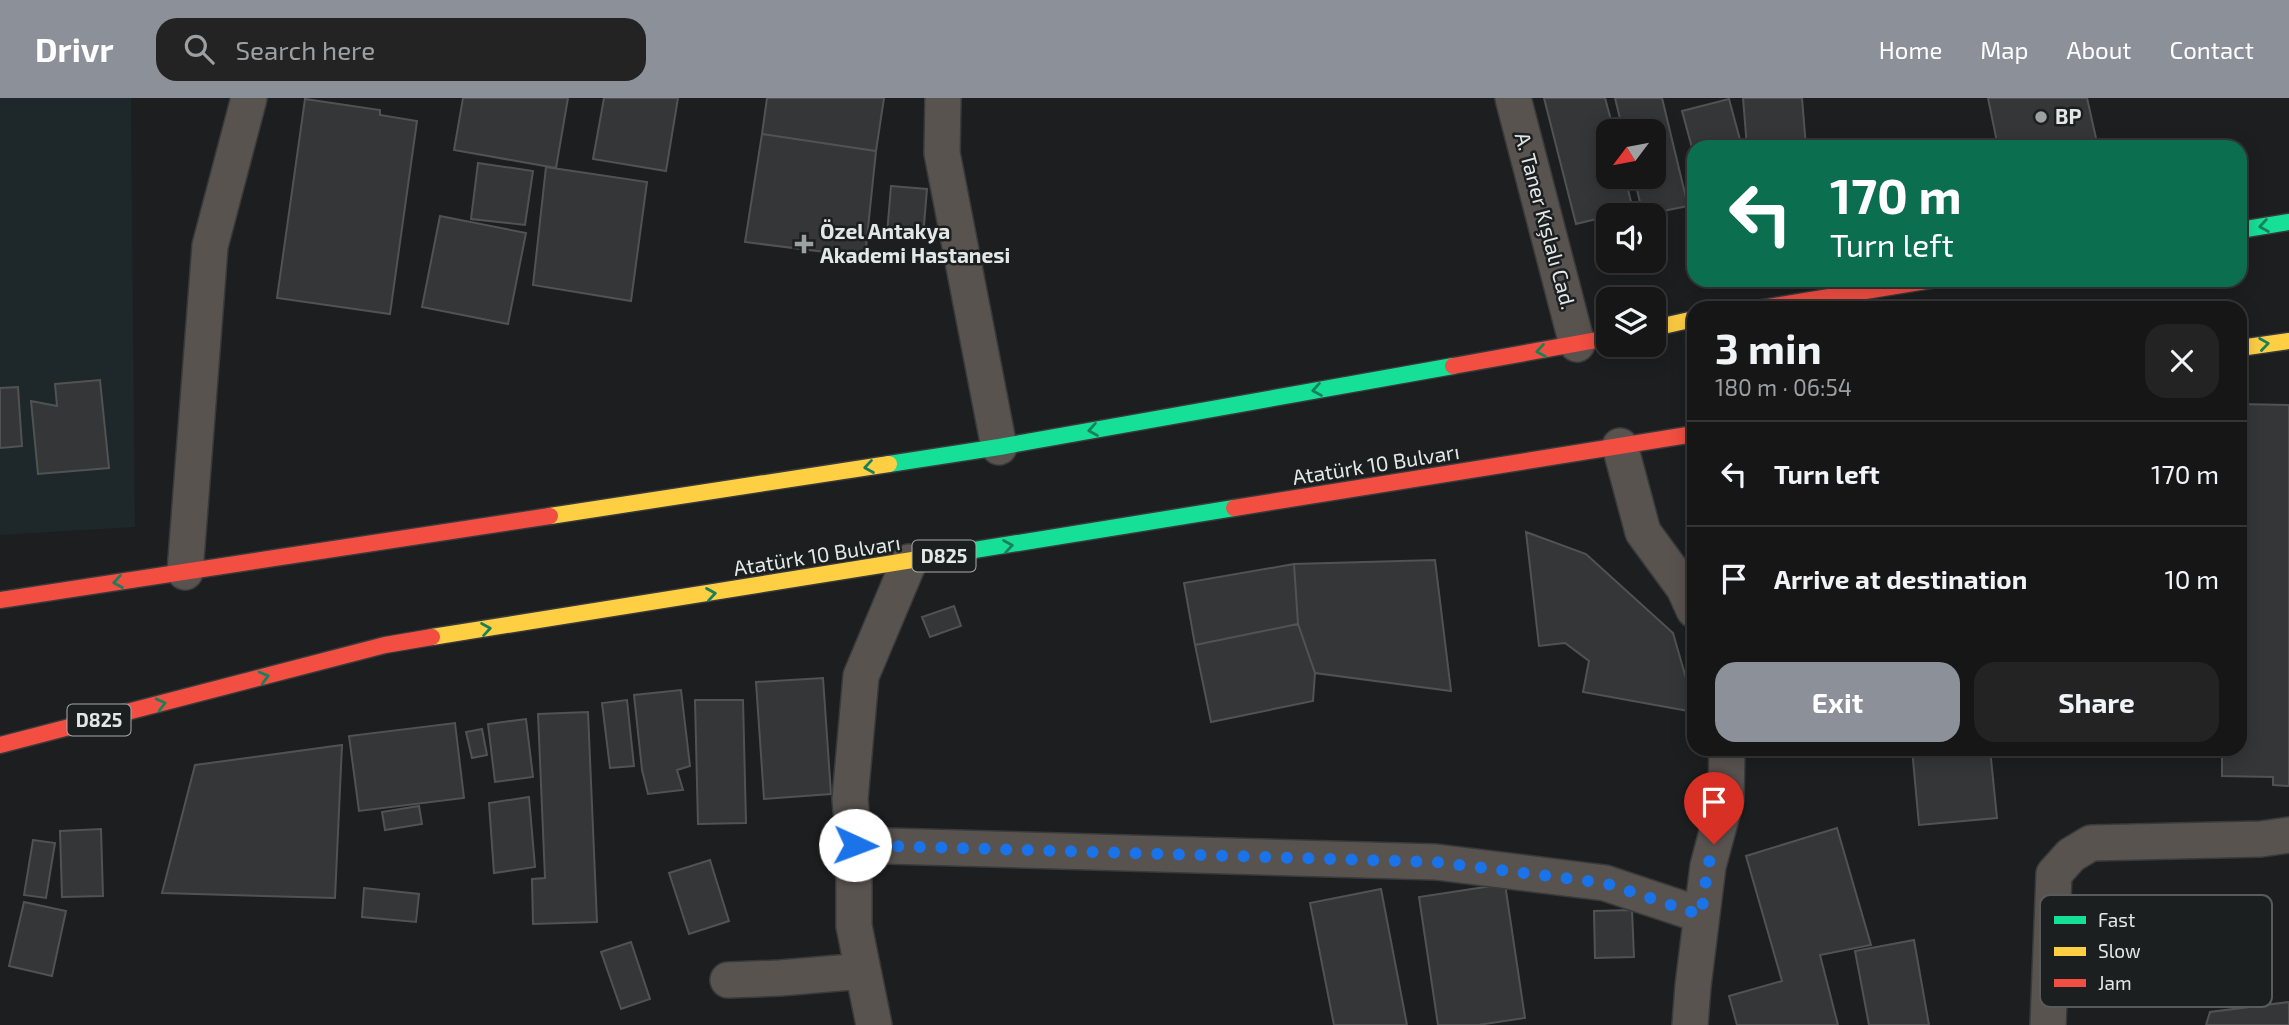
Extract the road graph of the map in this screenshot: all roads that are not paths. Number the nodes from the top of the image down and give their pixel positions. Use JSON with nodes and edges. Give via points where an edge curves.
{"nodes":[{"id":1,"x":249,"y":98,"type":"edge"},
{"id":2,"x":943,"y":98,"type":"edge"},
{"id":3,"x":1513,"y":98,"type":"edge"},
{"id":4,"x":2289,"y":222,"type":"edge"},
{"id":5,"x":2247,"y":229,"type":"edge"},
{"id":6,"x":1890,"y":287,"type":"edge"},
{"id":7,"x":1805,"y":301,"type":"edge"},
{"id":8,"x":1687,"y":321,"type":"edge"},
{"id":9,"x":1666,"y":325,"type":"edge"},
{"id":10,"x":1593,"y":341,"type":"edge"},
{"id":11,"x":2289,"y":341,"type":"edge"},
{"id":12,"x":2247,"y":347,"type":"edge"},
{"id":13,"x":1687,"y":435,"type":"edge"},
{"id":14,"x":1620,"y":446,"type":"junction"},
{"id":15,"x":999,"y":447,"type":"junction"},
{"id":16,"x":909,"y":562,"type":"junction"},
{"id":17,"x":186,"y":572,"type":"junction"},
{"id":18,"x":1687,"y":595,"type":"edge"},
{"id":19,"x":0,"y":600,"type":"edge"},
{"id":20,"x":0,"y":746,"type":"edge"},
{"id":21,"x":1727,"y":756,"type":"edge"},
{"id":22,"x":2289,"y":835,"type":"edge"},
{"id":23,"x":855,"y":845,"type":"junction"},
{"id":24,"x":2053,"y":895,"type":"edge"},
{"id":25,"x":1701,"y":915,"type":"junction"},
{"id":26,"x":863,"y":971,"type":"junction"},
{"id":27,"x":728,"y":980,"type":"dead end"},
{"id":28,"x":2049,"y":1007,"type":"edge"},
{"id":29,"x":874,"y":1025,"type":"edge"},
{"id":30,"x":1690,"y":1025,"type":"edge"},
{"id":31,"x":2048,"y":1025,"type":"edge"}],
"edges":[{"from":1,"to":17,"type":"street","via":[[210,246]]},
{"from":2,"to":15,"type":"street","via":[[943,153]]},
{"from":3,"to":10,"type":"street","name":"A. Taner Kışlalı Cad."},
{"from":4,"to":5,"type":"highway","one_way":true},
{"from":6,"to":7,"type":"highway"},
{"from":8,"to":9,"type":"highway"},
{"from":10,"to":15,"type":"highway","one_way":true},
{"from":12,"to":11,"type":"highway","one_way":true},
{"from":13,"to":14,"type":"highway","name":"Atatürk 10 Bulvarı","number":"D825"},
{"from":16,"to":14,"type":"highway","name":"Atatürk 10 Bulvarı","number":"D825","one_way":true},
{"from":14,"to":18,"type":"street","via":[[1643,532]]},
{"from":15,"to":17,"type":"highway","one_way":true},
{"from":20,"to":16,"type":"highway","name":"Atatürk 10 Bulvarı","number":"D825","one_way":true,"via":[[385,645]]},
{"from":16,"to":23,"type":"street","via":[[861,676],[850,799]]},
{"from":17,"to":19,"type":"highway","one_way":true},
{"from":21,"to":25,"type":"street","via":[[1726,799]]},
{"from":22,"to":24,"type":"street","via":[[2091,843],[2071,855],[2054,874]]},
{"from":23,"to":25,"type":"street","via":[[1436,862],[1605,883]]},
{"from":23,"to":26,"type":"street","via":[[854,926]]},
{"from":25,"to":30,"type":"street"},
{"from":26,"to":27,"type":"street"},
{"from":26,"to":29,"type":"street"},
{"from":28,"to":31,"type":"street"}]}
